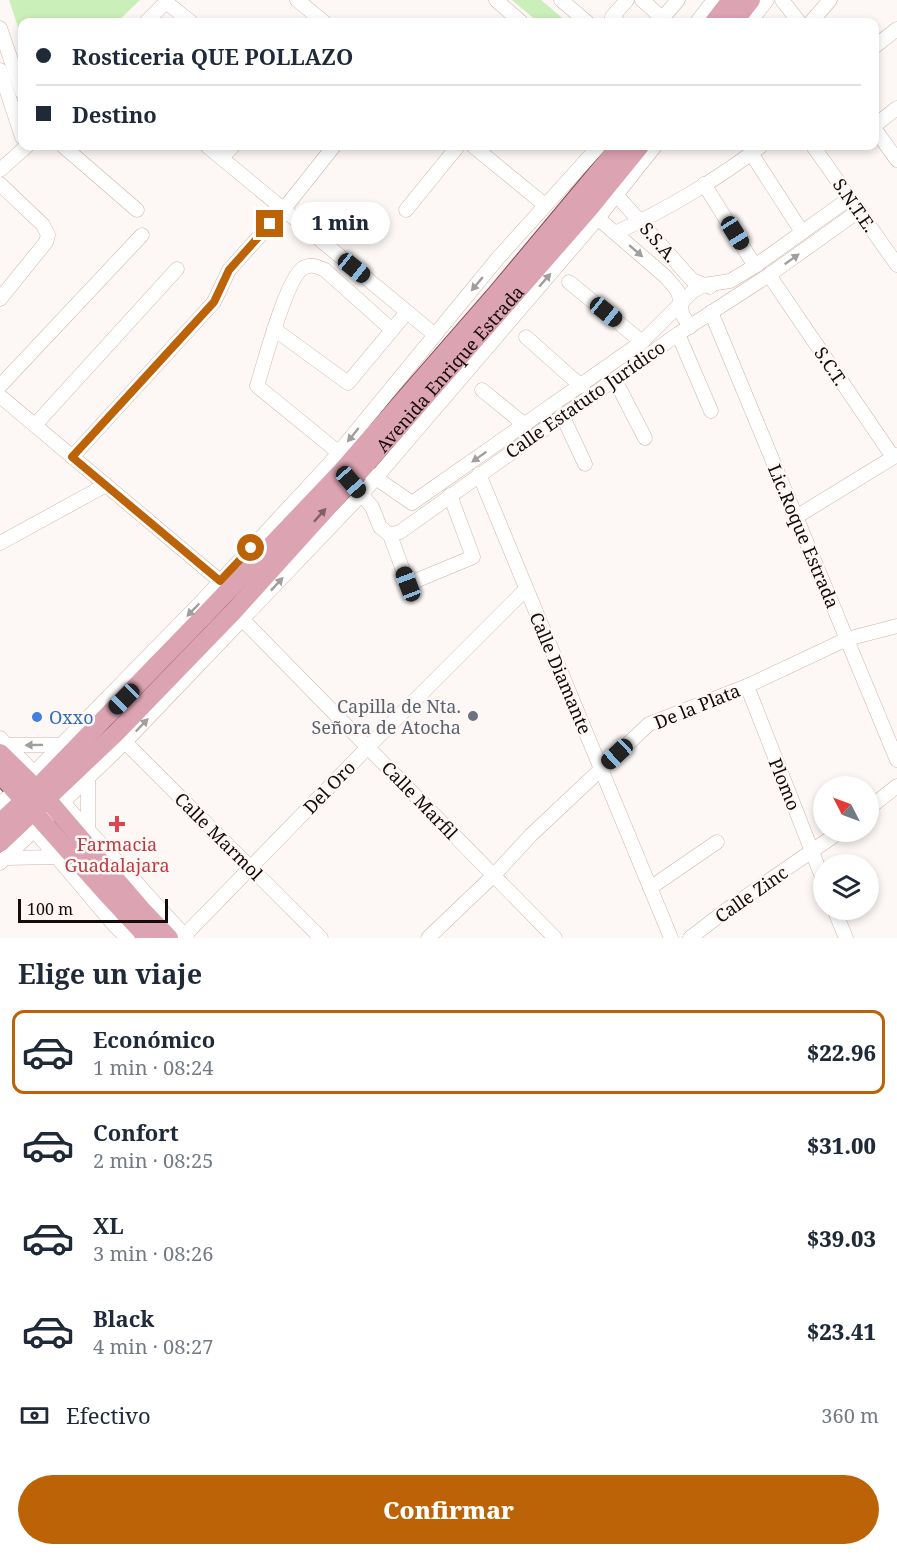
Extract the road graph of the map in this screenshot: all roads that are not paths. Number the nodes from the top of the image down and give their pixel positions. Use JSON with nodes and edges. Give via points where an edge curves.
{"nodes":[{"id":1,"x":297,"y":0,"type":"edge"},
{"id":2,"x":495,"y":0,"type":"edge"},
{"id":3,"x":561,"y":0,"type":"edge"},
{"id":4,"x":627,"y":0,"type":"edge"},
{"id":5,"x":642,"y":0,"type":"edge"},
{"id":6,"x":678,"y":0,"type":"edge"},
{"id":7,"x":714,"y":0,"type":"edge"},
{"id":8,"x":731,"y":0,"type":"edge"},
{"id":9,"x":751,"y":0,"type":"edge"},
{"id":10,"x":767,"y":0,"type":"edge"},
{"id":11,"x":782,"y":0,"type":"edge"},
{"id":12,"x":830,"y":0,"type":"edge"},
{"id":13,"x":167,"y":1,"type":"edge"},
{"id":14,"x":150,"y":18,"type":"edge"},
{"id":15,"x":186,"y":18,"type":"edge"},
{"id":16,"x":319,"y":18,"type":"edge"},
{"id":17,"x":516,"y":18,"type":"edge"},
{"id":18,"x":581,"y":18,"type":"edge"},
{"id":19,"x":613,"y":18,"type":"edge"},
{"id":20,"x":658,"y":18,"type":"edge"},
{"id":21,"x":663,"y":18,"type":"edge"},
{"id":22,"x":700,"y":18,"type":"edge"},
{"id":23,"x":717,"y":18,"type":"edge"},
{"id":24,"x":737,"y":18,"type":"edge"},
{"id":25,"x":753,"y":18,"type":"edge"},
{"id":26,"x":796,"y":18,"type":"edge"},
{"id":27,"x":814,"y":18,"type":"edge"},
{"id":28,"x":0,"y":28,"type":"edge"},
{"id":29,"x":897,"y":29,"type":"edge"},
{"id":30,"x":879,"y":43,"type":"edge"},
{"id":31,"x":0,"y":70,"type":"edge"},
{"id":32,"x":18,"y":80,"type":"edge"},
{"id":33,"x":897,"y":108,"type":"edge"},
{"id":34,"x":18,"y":123,"type":"edge"},
{"id":35,"x":879,"y":123,"type":"edge"},
{"id":36,"x":879,"y":134,"type":"edge"},
{"id":37,"x":19,"y":150,"type":"edge"},
{"id":38,"x":68,"y":150,"type":"edge"},
{"id":39,"x":212,"y":150,"type":"edge"},
{"id":40,"x":229,"y":150,"type":"edge"},
{"id":41,"x":330,"y":150,"type":"edge"},
{"id":42,"x":455,"y":150,"type":"edge"},
{"id":43,"x":478,"y":150,"type":"edge"},
{"id":44,"x":595,"y":150,"type":"edge"},
{"id":45,"x":619,"y":150,"type":"edge"},
{"id":46,"x":637,"y":150,"type":"edge"},
{"id":47,"x":651,"y":150,"type":"edge"},
{"id":48,"x":755,"y":150,"type":"edge"},
{"id":49,"x":757,"y":150,"type":"edge"},
{"id":50,"x":816,"y":150,"type":"edge"},
{"id":51,"x":222,"y":158,"type":"junction"},
{"id":52,"x":897,"y":160,"type":"edge"},
{"id":53,"x":0,"y":170,"type":"edge"},
{"id":54,"x":0,"y":184,"type":"edge"},
{"id":55,"x":704,"y":184,"type":"junction"},
{"id":56,"x":608,"y":185,"type":"junction"},
{"id":57,"x":850,"y":198,"type":"junction"},
{"id":58,"x":545,"y":205,"type":"junction"},
{"id":59,"x":284,"y":209,"type":"junction"},
{"id":60,"x":587,"y":209,"type":"junction"},
{"id":61,"x":137,"y":210,"type":"dead end"},
{"id":62,"x":406,"y":210,"type":"dead end"},
{"id":63,"x":860,"y":210,"type":"junction"},
{"id":64,"x":642,"y":221,"type":"junction"},
{"id":65,"x":802,"y":232,"type":"junction"},
{"id":66,"x":615,"y":233,"type":"junction"},
{"id":67,"x":142,"y":235,"type":"dead end"},
{"id":68,"x":897,"y":265,"type":"edge"},
{"id":69,"x":755,"y":266,"type":"junction"},
{"id":70,"x":177,"y":269,"type":"dead end"},
{"id":71,"x":769,"y":275,"type":"junction"},
{"id":72,"x":569,"y":282,"type":"dead end"},
{"id":73,"x":704,"y":285,"type":"junction"},
{"id":74,"x":0,"y":299,"type":"edge"},
{"id":75,"x":681,"y":301,"type":"junction"},
{"id":76,"x":726,"y":302,"type":"junction"},
{"id":77,"x":407,"y":312,"type":"junction"},
{"id":78,"x":711,"y":312,"type":"junction"},
{"id":79,"x":274,"y":329,"type":"junction"},
{"id":80,"x":392,"y":330,"type":"junction"},
{"id":81,"x":684,"y":330,"type":"junction"},
{"id":82,"x":435,"y":335,"type":"junction"},
{"id":83,"x":526,"y":337,"type":"dead end"},
{"id":84,"x":642,"y":342,"type":"junction"},
{"id":85,"x":615,"y":380,"type":"junction"},
{"id":86,"x":0,"y":386,"type":"edge"},
{"id":87,"x":581,"y":386,"type":"junction"},
{"id":88,"x":482,"y":390,"type":"dead end"},
{"id":89,"x":0,"y":396,"type":"edge"},
{"id":90,"x":711,"y":411,"type":"dead end"},
{"id":91,"x":562,"y":415,"type":"junction"},
{"id":92,"x":35,"y":425,"type":"junction"},
{"id":93,"x":525,"y":425,"type":"junction"},
{"id":94,"x":645,"y":438,"type":"dead end"},
{"id":95,"x":895,"y":456,"type":"edge"},
{"id":96,"x":72,"y":457,"type":"junction"},
{"id":97,"x":585,"y":464,"type":"dead end"},
{"id":98,"x":351,"y":471,"type":"junction"},
{"id":99,"x":479,"y":474,"type":"junction"},
{"id":100,"x":106,"y":485,"type":"junction"},
{"id":101,"x":450,"y":495,"type":"junction"},
{"id":102,"x":412,"y":503,"type":"junction"},
{"id":103,"x":419,"y":517,"type":"junction"},
{"id":104,"x":796,"y":517,"type":"junction"},
{"id":105,"x":390,"y":535,"type":"junction"},
{"id":106,"x":0,"y":543,"type":"edge"},
{"id":107,"x":225,"y":586,"type":"junction"},
{"id":108,"x":526,"y":589,"type":"junction"},
{"id":109,"x":238,"y":616,"type":"junction"},
{"id":110,"x":897,"y":626,"type":"edge"},
{"id":111,"x":847,"y":639,"type":"junction"},
{"id":112,"x":157,"y":665,"type":"junction"},
{"id":113,"x":747,"y":686,"type":"junction"},
{"id":114,"x":112,"y":693,"type":"junction"},
{"id":115,"x":121,"y":737,"type":"junction"},
{"id":116,"x":2,"y":745,"type":"edge"},
{"id":117,"x":62,"y":745,"type":"junction"},
{"id":118,"x":368,"y":747,"type":"junction"},
{"id":119,"x":897,"y":760,"type":"edge"},
{"id":120,"x":601,"y":769,"type":"junction"},
{"id":121,"x":0,"y":774,"type":"edge"},
{"id":122,"x":88,"y":778,"type":"junction"},
{"id":123,"x":897,"y":786,"type":"edge"},
{"id":124,"x":31,"y":800,"type":"edge"},
{"id":125,"x":879,"y":800,"type":"edge"},
{"id":126,"x":0,"y":823,"type":"edge"},
{"id":127,"x":88,"y":830,"type":"junction"},
{"id":128,"x":717,"y":842,"type":"dead end"},
{"id":129,"x":826,"y":842,"type":"edge"},
{"id":130,"x":812,"y":852,"type":"junction"},
{"id":131,"x":2,"y":854,"type":"edge"},
{"id":132,"x":57,"y":857,"type":"junction"},
{"id":133,"x":251,"y":868,"type":"junction"},
{"id":134,"x":494,"y":875,"type":"junction"},
{"id":135,"x":650,"y":888,"type":"junction"},
{"id":136,"x":839,"y":920,"type":"edge"},
{"id":137,"x":180,"y":937,"type":"edge"},
{"id":138,"x":128,"y":938,"type":"edge"},
{"id":139,"x":148,"y":938,"type":"edge"},
{"id":140,"x":321,"y":938,"type":"edge"},
{"id":141,"x":428,"y":938,"type":"edge"},
{"id":142,"x":555,"y":938,"type":"edge"},
{"id":143,"x":671,"y":938,"type":"edge"},
{"id":144,"x":690,"y":938,"type":"edge"},
{"id":145,"x":846,"y":938,"type":"edge"}],
"edges":[{"from":1,"to":16,"type":"street"},
{"from":2,"to":17,"type":"street"},
{"from":3,"to":18,"type":"street"},
{"from":4,"to":19,"type":"street"},
{"from":5,"to":20,"type":"street"},
{"from":6,"to":21,"type":"street"},
{"from":7,"to":22,"type":"street"},
{"from":8,"to":23,"type":"main road"},
{"from":9,"to":24,"type":"main road"},
{"from":10,"to":25,"type":"street"},
{"from":11,"to":26,"type":"street"},
{"from":12,"to":27,"type":"street"},
{"from":13,"to":14,"type":"street"},
{"from":13,"to":15,"type":"street"},
{"from":28,"to":32,"type":"street"},
{"from":29,"to":30,"type":"street"},
{"from":31,"to":34,"type":"street"},
{"from":33,"to":35,"type":"street"},
{"from":36,"to":52,"type":"street"},
{"from":37,"to":53,"type":"street"},
{"from":38,"to":61,"type":"street"},
{"from":39,"to":51,"type":"street"},
{"from":40,"to":51,"type":"street"},
{"from":41,"to":59,"type":"street"},
{"from":42,"to":62,"type":"street"},
{"from":43,"to":58,"type":"street"},
{"from":44,"to":58,"type":"street"},
{"from":45,"to":56,"type":"main road","name":"Avenida Enrique Estrada"},
{"from":46,"to":56,"type":"main road","name":"Avenida Enrique Estrada"},
{"from":47,"to":56,"type":"street"},
{"from":48,"to":55,"type":"street"},
{"from":49,"to":65,"type":"street"},
{"from":50,"to":57,"type":"street","name":"S.N.T.E."},
{"from":51,"to":59,"type":"street"},
{"from":54,"to":74,"type":"street","via":[[43,225],[48,235]]},
{"from":55,"to":64,"type":"street"},
{"from":55,"to":69,"type":"street"},
{"from":56,"to":60,"type":"main road","name":"Avenida Enrique Estrada"},
{"from":56,"to":64,"type":"street","name":"S.S.A."},
{"from":57,"to":63,"type":"street","name":"S.N.T.E."},
{"from":57,"to":65,"type":"street","name":"Calle Estatuto Jurídico"},
{"from":58,"to":82,"type":"street","one_way":true},
{"from":59,"to":77,"type":"street"},
{"from":59,"to":96,"type":"street","via":[[229,270],[214,302]]},
{"from":60,"to":66,"type":"street","name":"S.S.A."},
{"from":60,"to":98,"type":"main road","name":"Avenida Enrique Estrada"},
{"from":63,"to":68,"type":"street","name":"S.N.T.E."},
{"from":71,"to":63,"type":"street","name":"Calle Estatuto Jurídico","one_way":true},
{"from":64,"to":66,"type":"street"},
{"from":64,"to":73,"type":"street","name":"S.S.A.","via":[[692,280]]},
{"from":65,"to":69,"type":"street","name":"Calle Estatuto Jurídico"},
{"from":66,"to":75,"type":"street","name":"S.S.A.","one_way":true,"via":[[666,277]]},
{"from":67,"to":86,"type":"street"},
{"from":69,"to":73,"type":"street","name":"Calle Estatuto Jurídico","via":[[730,281]]},
{"from":70,"to":92,"type":"street"},
{"from":71,"to":76,"type":"street","name":"Calle Estatuto Jurídico"},
{"from":71,"to":95,"type":"street","name":"S.C.T."},
{"from":72,"to":84,"type":"street"},
{"from":73,"to":75,"type":"street","name":"Calle Estatuto Jurídico"},
{"from":73,"to":76,"type":"street","name":"S.S.A.","via":[[719,290]]},
{"from":75,"to":81,"type":"street","name":"S.S.A."},
{"from":75,"to":84,"type":"street","name":"Calle Estatuto Jurídico"},
{"from":76,"to":78,"type":"street","name":"Calle Estatuto Jurídico"},
{"from":77,"to":80,"type":"street"},
{"from":77,"to":82,"type":"street"},
{"from":78,"to":81,"type":"street","name":"Calle Estatuto Jurídico"},
{"from":78,"to":104,"type":"street","name":"Lic.Roque Estrada"},
{"from":79,"to":80,"type":"street","via":[[348,383]]},
{"from":79,"to":80,"type":"street","via":[[294,277],[312,265],[326,270]]},
{"from":79,"to":98,"type":"street","via":[[257,387]]},
{"from":81,"to":85,"type":"street","name":"Calle Estatuto Jurídico"},
{"from":81,"to":90,"type":"street","name":"S.S.A."},
{"from":82,"to":98,"type":"street","one_way":true},
{"from":83,"to":87,"type":"street"},
{"from":84,"to":87,"type":"street","name":"Calle Estatuto Jurídico"},
{"from":85,"to":91,"type":"street","name":"Calle Estatuto Jurídico"},
{"from":85,"to":94,"type":"street"},
{"from":87,"to":93,"type":"street","name":"Calle Estatuto Jurídico"},
{"from":88,"to":93,"type":"street"},
{"from":89,"to":92,"type":"street"},
{"from":91,"to":97,"type":"street"},
{"from":91,"to":99,"type":"street","name":"Calle Estatuto Jurídico"},
{"from":92,"to":96,"type":"street"},
{"from":93,"to":102,"type":"street","name":"Calle Estatuto Jurídico","one_way":true},
{"from":95,"to":104,"type":"street"},
{"from":96,"to":100,"type":"street"},
{"from":98,"to":102,"type":"street"},
{"from":98,"to":105,"type":"street","via":[[380,527]]},
{"from":98,"to":107,"type":"main road","name":"Avenida Enrique Estrada"},
{"from":109,"to":98,"type":"main road","name":"Avenida Enrique Estrada","one_way":true,"via":[[307,541]]},
{"from":99,"to":101,"type":"street","name":"Calle Estatuto Jurídico"},
{"from":99,"to":108,"type":"street","name":"Calle Diamante"},
{"from":100,"to":106,"type":"street"},
{"from":100,"to":107,"type":"street"},
{"from":101,"to":103,"type":"street","name":"Calle Estatuto Jurídico"},
{"from":101,"to":105,"type":"street","via":[[473,557],[408,584]]},
{"from":102,"to":103,"type":"street"},
{"from":103,"to":105,"type":"street","name":"Calle Estatuto Jurídico"},
{"from":104,"to":111,"type":"street","name":"Lic.Roque Estrada"},
{"from":107,"to":112,"type":"main road","name":"Avenida Enrique Estrada"},
{"from":107,"to":114,"type":"street","one_way":true},
{"from":108,"to":118,"type":"street","name":"Del Oro"},
{"from":108,"to":120,"type":"street","name":"Calle Diamante"},
{"from":115,"to":109,"type":"main road","name":"Avenida Enrique Estrada","one_way":true},
{"from":109,"to":118,"type":"street","name":"Calle Marfil"},
{"from":110,"to":111,"type":"street","name":"De la Plata"},
{"from":111,"to":113,"type":"street","name":"De la Plata"},
{"from":111,"to":119,"type":"street","name":"Lic.Roque Estrada"},
{"from":112,"to":114,"type":"main road"},
{"from":112,"to":124,"type":"main road","name":"Avenida Enrique Estrada"},
{"from":113,"to":120,"type":"street","name":"De la Plata","via":[[649,724]]},
{"from":113,"to":130,"type":"street","name":"Plomo"},
{"from":114,"to":117,"type":"street"},
{"from":115,"to":122,"type":"street"},
{"from":115,"to":124,"type":"main road","name":"Avenida Enrique Estrada"},
{"from":115,"to":133,"type":"street","name":"Calle Marmol"},
{"from":117,"to":116,"type":"street","one_way":true},
{"from":116,"to":124,"type":"main road"},
{"from":117,"to":124,"type":"street"},
{"from":118,"to":133,"type":"street","name":"Del Oro"},
{"from":118,"to":134,"type":"street","name":"Calle Marfil"},
{"from":120,"to":134,"type":"street","name":"De la Plata"},
{"from":120,"to":135,"type":"street","name":"Calle Diamante"},
{"from":121,"to":124,"type":"main road"},
{"from":122,"to":124,"type":"street"},
{"from":122,"to":127,"type":"street"},
{"from":123,"to":125,"type":"street"},
{"from":124,"to":126,"type":"main road","name":"Avenida Enrique Estrada"},
{"from":124,"to":127,"type":"street"},
{"from":124,"to":131,"type":"main road","name":"Avenida Enrique Estrada"},
{"from":124,"to":132,"type":"street"},
{"from":124,"to":137,"type":"main road","via":[[143,911]]},
{"from":124,"to":139,"type":"main road"},
{"from":127,"to":137,"type":"street"},
{"from":128,"to":135,"type":"street"},
{"from":129,"to":130,"type":"street","name":"Calle Zinc"},
{"from":130,"to":144,"type":"street","name":"Calle Zinc"},
{"from":131,"to":132,"type":"street"},
{"from":132,"to":138,"type":"street"},
{"from":133,"to":137,"type":"street","name":"Del Oro"},
{"from":133,"to":140,"type":"street","name":"Calle Marmol"},
{"from":134,"to":141,"type":"street","name":"De la Plata"},
{"from":134,"to":142,"type":"street","name":"Calle Marfil"},
{"from":135,"to":143,"type":"street","name":"Calle Diamante"},
{"from":136,"to":145,"type":"street"}]}
